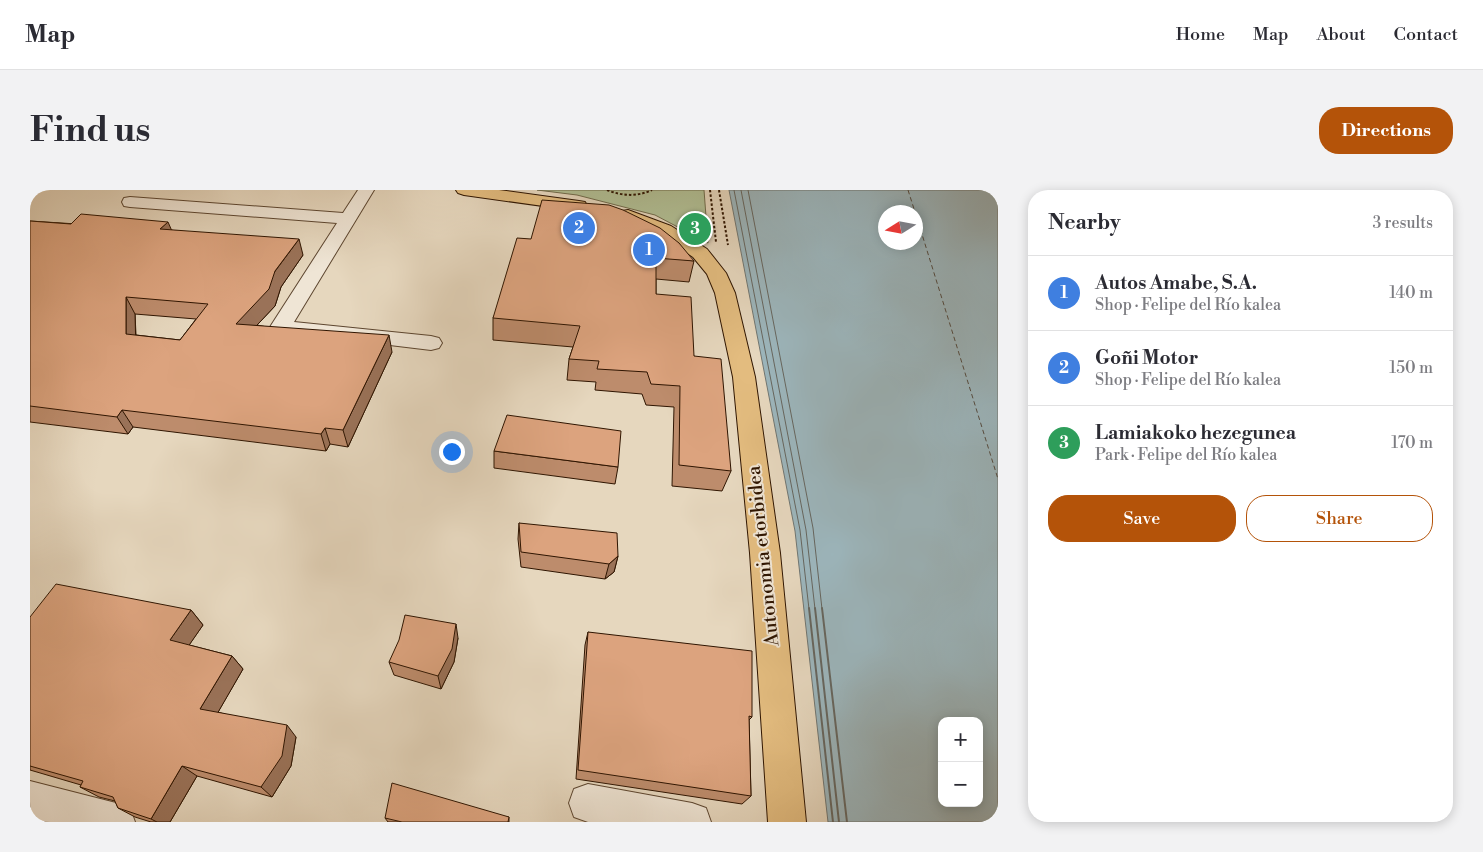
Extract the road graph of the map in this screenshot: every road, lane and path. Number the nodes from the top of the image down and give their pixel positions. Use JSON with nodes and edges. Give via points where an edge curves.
{"nodes":[{"id":1,"x":366,"y":190,"type":"edge"},
{"id":2,"x":464,"y":190,"type":"edge"},
{"id":3,"x":607,"y":190,"type":"edge"},
{"id":4,"x":652,"y":190,"type":"edge"},
{"id":5,"x":710,"y":190,"type":"edge"},
{"id":6,"x":719,"y":190,"type":"edge"},
{"id":7,"x":130,"y":202,"type":"dead end"},
{"id":8,"x":349,"y":219,"type":"junction"},
{"id":9,"x":716,"y":240,"type":"dead end"},
{"id":10,"x":728,"y":245,"type":"dead end"},
{"id":11,"x":431,"y":344,"type":"dead end"},
{"id":12,"x":30,"y":800,"type":"edge"},
{"id":13,"x":588,"y":802,"type":"dead end"},
{"id":14,"x":116,"y":822,"type":"edge"},
{"id":15,"x":692,"y":822,"type":"edge"},
{"id":16,"x":787,"y":822,"type":"edge"}],
"edges":[{"from":1,"to":8,"type":"lane"},
{"from":2,"to":16,"type":"main road","name":"Autonomia etorbidea","via":[[604,210],[645,222],[700,253],[716,273],[725,293],[744,377],[765,552]]},
{"from":3,"to":4,"type":"path","via":[[629,196]]},
{"from":5,"to":9,"type":"path"},
{"from":6,"to":10,"type":"path"},
{"from":7,"to":8,"type":"lane"},
{"from":8,"to":11,"type":"lane","via":[[282,327]]},
{"from":12,"to":14,"type":"lane"},
{"from":13,"to":15,"type":"lane"}]}
